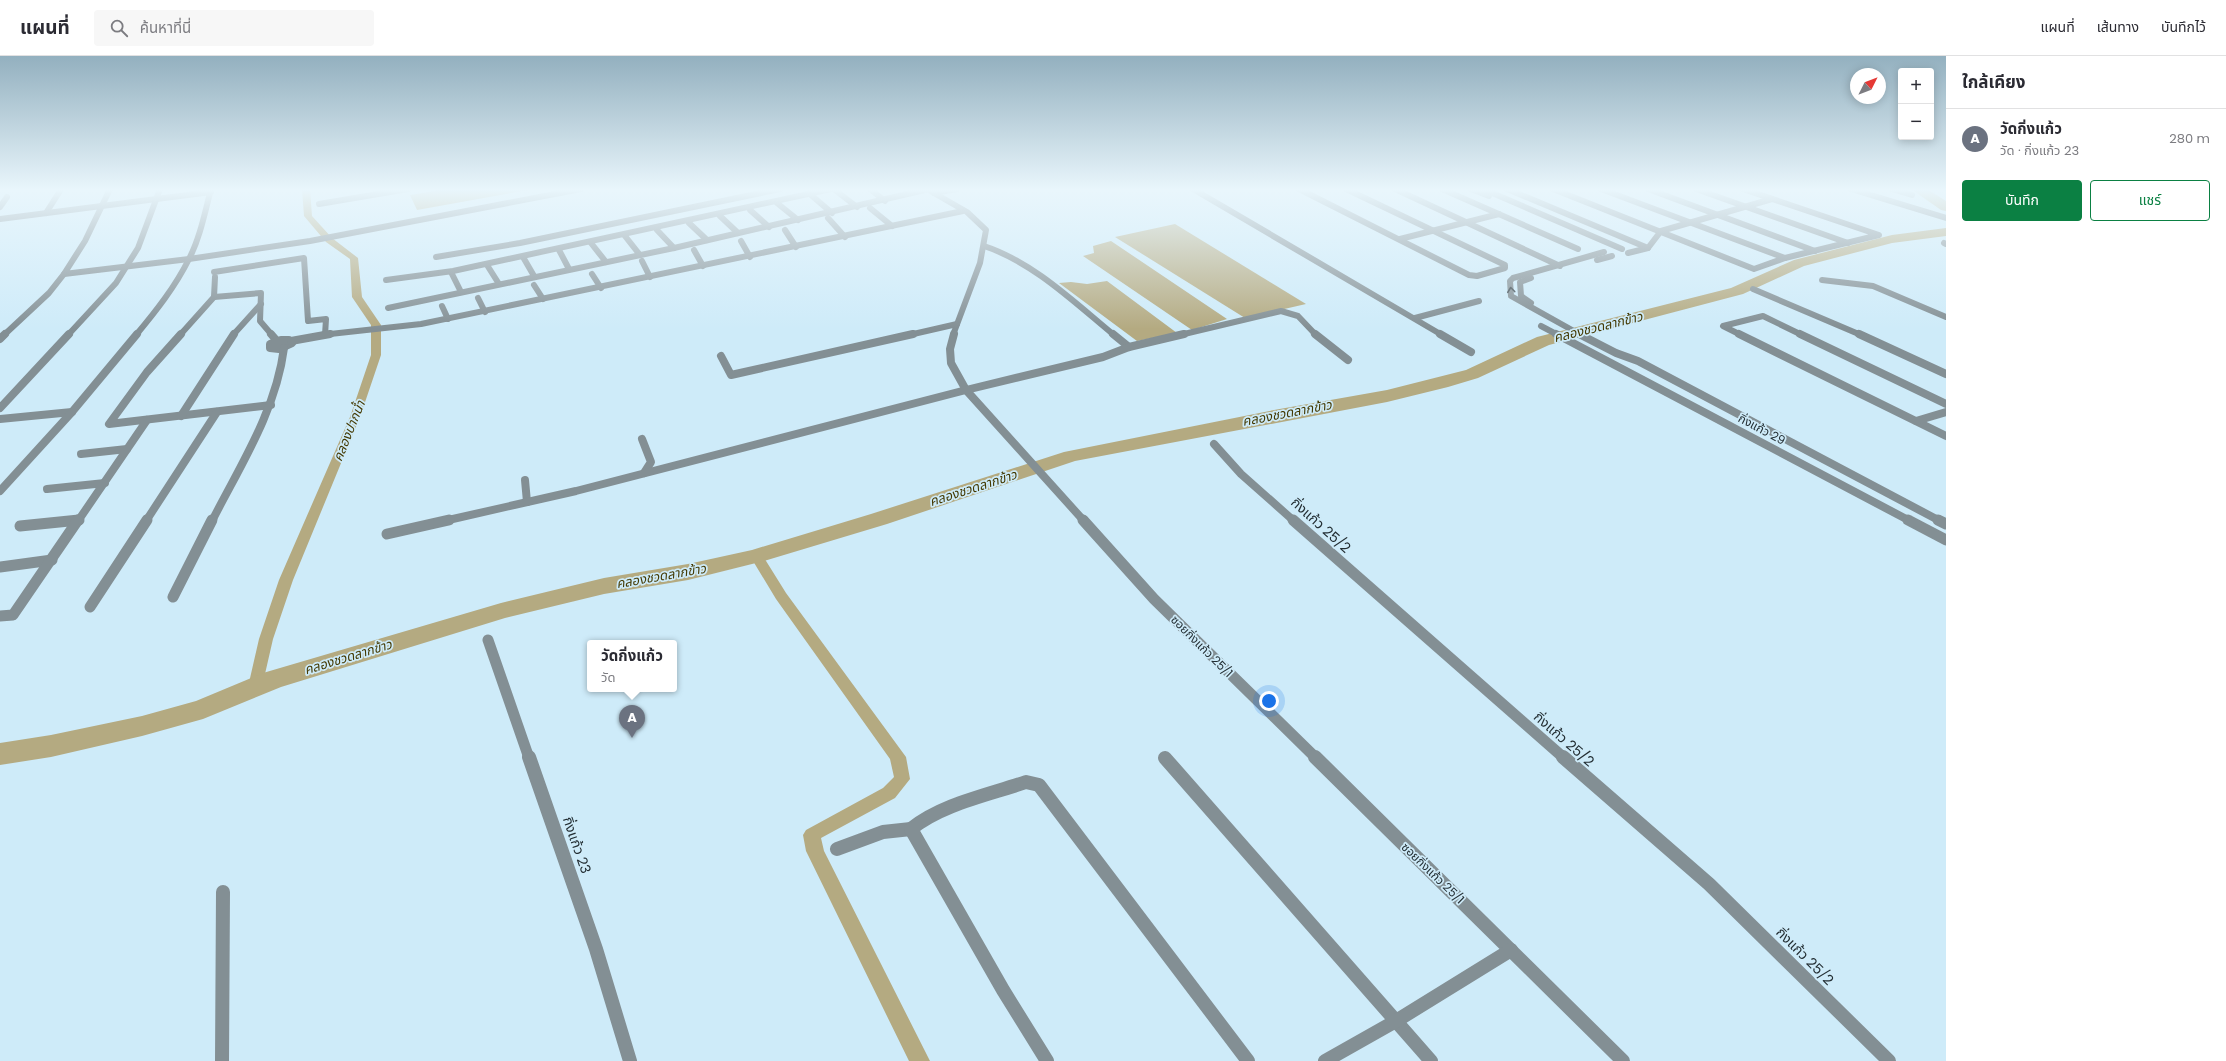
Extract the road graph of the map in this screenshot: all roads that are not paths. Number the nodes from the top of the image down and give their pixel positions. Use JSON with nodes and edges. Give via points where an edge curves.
{"nodes":[{"id":1,"x":87,"y":236,"type":"edge"},
{"id":2,"x":143,"y":236,"type":"edge"},
{"id":3,"x":198,"y":236,"type":"edge"},
{"id":4,"x":336,"y":236,"type":"edge"},
{"id":5,"x":554,"y":236,"type":"edge"},
{"id":6,"x":616,"y":236,"type":"edge"},
{"id":7,"x":625,"y":236,"type":"dead end"},
{"id":8,"x":663,"y":236,"type":"edge"},
{"id":9,"x":703,"y":236,"type":"edge"},
{"id":10,"x":728,"y":236,"type":"edge"},
{"id":11,"x":789,"y":236,"type":"edge"},
{"id":12,"x":850,"y":236,"type":"edge"},
{"id":13,"x":869,"y":236,"type":"edge"},
{"id":14,"x":985,"y":236,"type":"edge"},
{"id":15,"x":1273,"y":236,"type":"edge"},
{"id":16,"x":1394,"y":236,"type":"edge"},
{"id":17,"x":1413,"y":236,"type":"edge"},
{"id":18,"x":1443,"y":236,"type":"edge"},
{"id":19,"x":1496,"y":236,"type":"edge"},
{"id":20,"x":1548,"y":236,"type":"edge"},
{"id":21,"x":1574,"y":236,"type":"edge"},
{"id":22,"x":1585,"y":236,"type":"edge"},
{"id":23,"x":1619,"y":236,"type":"edge"},
{"id":24,"x":1658,"y":236,"type":"edge"},
{"id":25,"x":1671,"y":236,"type":"edge"},
{"id":26,"x":1727,"y":236,"type":"edge"},
{"id":27,"x":1775,"y":236,"type":"edge"},
{"id":28,"x":1828,"y":236,"type":"edge"},
{"id":29,"x":1876,"y":236,"type":"edge"},
{"id":30,"x":845,"y":237,"type":"joint"},
{"id":31,"x":1400,"y":239,"type":"junction"},
{"id":32,"x":707,"y":240,"type":"junction"},
{"id":33,"x":741,"y":241,"type":"dead end"},
{"id":34,"x":592,"y":243,"type":"dead end"},
{"id":35,"x":1848,"y":243,"type":"junction"},
{"id":36,"x":1638,"y":244,"type":"junction"},
{"id":37,"x":984,"y":246,"type":"junction"},
{"id":38,"x":1650,"y":246,"type":"junction"},
{"id":39,"x":796,"y":247,"type":"junction"},
{"id":40,"x":674,"y":248,"type":"junction"},
{"id":41,"x":1578,"y":249,"type":"dead end"},
{"id":42,"x":559,"y":250,"type":"dead end"},
{"id":43,"x":694,"y":250,"type":"dead end"},
{"id":44,"x":1604,"y":250,"type":"junction"},
{"id":45,"x":1815,"y":251,"type":"junction"},
{"id":46,"x":1621,"y":253,"type":"junction"},
{"id":47,"x":436,"y":257,"type":"dead end"},
{"id":48,"x":523,"y":257,"type":"dead end"},
{"id":49,"x":750,"y":257,"type":"junction"},
{"id":50,"x":641,"y":258,"type":"junction"},
{"id":51,"x":1785,"y":258,"type":"junction"},
{"id":52,"x":189,"y":259,"type":"junction"},
{"id":53,"x":606,"y":262,"type":"junction"},
{"id":54,"x":487,"y":265,"type":"dead end"},
{"id":55,"x":1558,"y":265,"type":"junction"},
{"id":56,"x":703,"y":266,"type":"junction"},
{"id":57,"x":127,"y":267,"type":"junction"},
{"id":58,"x":569,"y":268,"type":"junction"},
{"id":59,"x":1566,"y":268,"type":"junction"},
{"id":60,"x":450,"y":272,"type":"dead end"},
{"id":61,"x":64,"y":274,"type":"junction"},
{"id":62,"x":592,"y":274,"type":"dead end"},
{"id":63,"x":534,"y":276,"type":"junction"},
{"id":64,"x":650,"y":277,"type":"junction"},
{"id":65,"x":386,"y":280,"type":"dead end"},
{"id":66,"x":1822,"y":280,"type":"dead end"},
{"id":67,"x":499,"y":284,"type":"junction"},
{"id":68,"x":534,"y":285,"type":"dead end"},
{"id":69,"x":601,"y":288,"type":"junction"},
{"id":70,"x":1753,"y":290,"type":"dead end"},
{"id":71,"x":460,"y":292,"type":"junction"},
{"id":72,"x":214,"y":297,"type":"junction"},
{"id":73,"x":478,"y":298,"type":"dead end"},
{"id":74,"x":543,"y":299,"type":"junction"},
{"id":75,"x":1479,"y":301,"type":"dead end"},
{"id":76,"x":261,"y":304,"type":"junction"},
{"id":77,"x":1529,"y":305,"type":"junction"},
{"id":78,"x":442,"y":306,"type":"dead end"},
{"id":79,"x":388,"y":308,"type":"dead end"},
{"id":80,"x":485,"y":312,"type":"junction"},
{"id":81,"x":1414,"y":318,"type":"junction"},
{"id":82,"x":1946,"y":318,"type":"edge"},
{"id":83,"x":448,"y":319,"type":"junction"},
{"id":84,"x":957,"y":324,"type":"junction"},
{"id":85,"x":1543,"y":327,"type":"dead end"},
{"id":86,"x":397,"y":333,"type":"dead end"},
{"id":87,"x":323,"y":335,"type":"junction"},
{"id":88,"x":0,"y":340,"type":"edge"},
{"id":89,"x":277,"y":341,"type":"junction"},
{"id":90,"x":291,"y":341,"type":"junction"},
{"id":91,"x":1129,"y":347,"type":"junction"},
{"id":92,"x":284,"y":348,"type":"junction"},
{"id":93,"x":1471,"y":352,"type":"dead end"},
{"id":94,"x":721,"y":356,"type":"dead end"},
{"id":95,"x":1348,"y":360,"type":"dead end"},
{"id":96,"x":1638,"y":361,"type":"junction"},
{"id":97,"x":1946,"y":374,"type":"edge"},
{"id":98,"x":966,"y":390,"type":"junction"},
{"id":99,"x":1946,"y":404,"type":"edge"},
{"id":100,"x":271,"y":405,"type":"junction"},
{"id":101,"x":0,"y":408,"type":"edge"},
{"id":102,"x":72,"y":412,"type":"junction"},
{"id":103,"x":217,"y":412,"type":"junction"},
{"id":104,"x":1946,"y":412,"type":"edge"},
{"id":105,"x":181,"y":416,"type":"junction"},
{"id":106,"x":0,"y":419,"type":"edge"},
{"id":107,"x":147,"y":420,"type":"junction"},
{"id":108,"x":1916,"y":421,"type":"junction"},
{"id":109,"x":1946,"y":436,"type":"edge"},
{"id":110,"x":642,"y":439,"type":"dead end"},
{"id":111,"x":1214,"y":444,"type":"dead end"},
{"id":112,"x":127,"y":449,"type":"junction"},
{"id":113,"x":81,"y":454,"type":"dead end"},
{"id":114,"x":644,"y":474,"type":"junction"},
{"id":115,"x":525,"y":480,"type":"dead end"},
{"id":116,"x":105,"y":483,"type":"junction"},
{"id":117,"x":47,"y":489,"type":"dead end"},
{"id":118,"x":0,"y":491,"type":"edge"},
{"id":119,"x":527,"y":502,"type":"junction"},
{"id":120,"x":79,"y":520,"type":"junction"},
{"id":121,"x":1946,"y":524,"type":"edge"},
{"id":122,"x":20,"y":526,"type":"dead end"},
{"id":123,"x":387,"y":534,"type":"dead end"},
{"id":124,"x":1946,"y":540,"type":"edge"},
{"id":125,"x":52,"y":560,"type":"junction"},
{"id":126,"x":0,"y":567,"type":"edge"},
{"id":127,"x":173,"y":596,"type":"dead end"},
{"id":128,"x":90,"y":607,"type":"dead end"},
{"id":129,"x":0,"y":616,"type":"edge"},
{"id":130,"x":488,"y":640,"type":"dead end"},
{"id":131,"x":1165,"y":758,"type":"dead end"},
{"id":132,"x":911,"y":829,"type":"junction"},
{"id":133,"x":837,"y":849,"type":"dead end"},
{"id":134,"x":223,"y":892,"type":"dead end"},
{"id":135,"x":1511,"y":950,"type":"junction"},
{"id":136,"x":1396,"y":1021,"type":"junction"},
{"id":137,"x":222,"y":1061,"type":"edge"},
{"id":138,"x":630,"y":1061,"type":"edge"},
{"id":139,"x":1047,"y":1061,"type":"edge"},
{"id":140,"x":1248,"y":1061,"type":"edge"},
{"id":141,"x":1325,"y":1061,"type":"edge"},
{"id":142,"x":1431,"y":1061,"type":"edge"},
{"id":143,"x":1623,"y":1061,"type":"edge"},
{"id":144,"x":1889,"y":1061,"type":"edge"}],
"edges":[{"from":1,"to":61,"type":"street"},
{"from":2,"to":57,"type":"street"},
{"from":3,"to":52,"type":"street"},
{"from":4,"to":52,"type":"street"},
{"from":5,"to":47,"type":"street"},
{"from":6,"to":65,"type":"street","via":[[453,271]]},
{"from":7,"to":50,"type":"street"},
{"from":8,"to":40,"type":"street"},
{"from":9,"to":32,"type":"street"},
{"from":10,"to":32,"type":"street"},
{"from":11,"to":39,"type":"street"},
{"from":12,"to":30,"type":"street"},
{"from":13,"to":86,"type":"street"},
{"from":14,"to":37,"type":"street","name":"ซอยกิ่งแก้ว 25/1"},
{"from":15,"to":81,"type":"street"},
{"from":16,"to":31,"type":"street"},
{"from":17,"to":31,"type":"street"},
{"from":18,"to":31,"type":"street","via":[[1505,265],[1506,268],[1477,276],[1469,275]]},
{"from":19,"to":55,"type":"street"},
{"from":20,"to":41,"type":"street"},
{"from":21,"to":44,"type":"street"},
{"from":22,"to":46,"type":"street"},
{"from":23,"to":36,"type":"street"},
{"from":24,"to":38,"type":"street"},
{"from":25,"to":51,"type":"street","via":[[1754,269]]},
{"from":26,"to":51,"type":"street"},
{"from":27,"to":45,"type":"street"},
{"from":28,"to":35,"type":"street"},
{"from":29,"to":35,"type":"street"},
{"from":30,"to":39,"type":"street"},
{"from":32,"to":40,"type":"street"},
{"from":33,"to":49,"type":"street"},
{"from":34,"to":53,"type":"street"},
{"from":35,"to":45,"type":"street"},
{"from":36,"to":38,"type":"street"},
{"from":36,"to":46,"type":"street"},
{"from":37,"to":84,"type":"street","name":"ซอยกิ่งแก้ว 25/1","via":[[974,282]]},
{"from":37,"to":91,"type":"street","via":[[997,249],[1028,269]]},
{"from":38,"to":46,"type":"street"},
{"from":39,"to":49,"type":"street"},
{"from":40,"to":50,"type":"street"},
{"from":42,"to":58,"type":"street"},
{"from":43,"to":56,"type":"street"},
{"from":44,"to":46,"type":"street"},
{"from":44,"to":46,"type":"street"},
{"from":44,"to":55,"type":"street"},
{"from":45,"to":51,"type":"street"},
{"from":46,"to":59,"type":"street"},
{"from":48,"to":63,"type":"street"},
{"from":49,"to":56,"type":"street"},
{"from":50,"to":53,"type":"street"},
{"from":50,"to":64,"type":"street"},
{"from":52,"to":57,"type":"street"},
{"from":52,"to":102,"type":"street","via":[[160,306]]},
{"from":53,"to":58,"type":"street"},
{"from":54,"to":67,"type":"street"},
{"from":55,"to":59,"type":"street"},
{"from":77,"to":55,"type":"street","one_way":true,"via":[[1511,296],[1511,279]]},
{"from":56,"to":64,"type":"street"},
{"from":57,"to":61,"type":"street"},
{"from":57,"to":101,"type":"street","via":[[116,283]]},
{"from":58,"to":63,"type":"street"},
{"from":59,"to":77,"type":"street","via":[[1520,282],[1521,296]]},
{"from":60,"to":71,"type":"street"},
{"from":61,"to":88,"type":"street","via":[[49,293]]},
{"from":62,"to":69,"type":"street"},
{"from":63,"to":67,"type":"street"},
{"from":64,"to":69,"type":"street"},
{"from":66,"to":82,"type":"street","via":[[1873,286]]},
{"from":67,"to":71,"type":"street"},
{"from":68,"to":74,"type":"street"},
{"from":69,"to":74,"type":"street"},
{"from":70,"to":97,"type":"street","via":[[1887,346]]},
{"from":71,"to":79,"type":"street"},
{"from":72,"to":76,"type":"street","via":[[261,293]]},
{"from":72,"to":87,"type":"street","via":[[214,275],[304,258],[308,321],[326,319]]},
{"from":72,"to":107,"type":"street","via":[[147,372],[110,424]]},
{"from":73,"to":80,"type":"street"},
{"from":74,"to":80,"type":"street"},
{"from":75,"to":81,"type":"street"},
{"from":76,"to":89,"type":"street","via":[[260,321]]},
{"from":76,"to":105,"type":"street","via":[[228,340]]},
{"from":77,"to":96,"type":"street","via":[[1616,353]]},
{"from":77,"to":96,"type":"street","via":[[1624,350]]},
{"from":78,"to":83,"type":"street"},
{"from":80,"to":83,"type":"street"},
{"from":81,"to":93,"type":"street"},
{"from":83,"to":87,"type":"street"},
{"from":84,"to":94,"type":"street","via":[[731,375]]},
{"from":84,"to":98,"type":"street","name":"ซอยกิ่งแก้ว 25/1","via":[[950,352],[951,363]]},
{"from":85,"to":124,"type":"street","name":"กิ่งแก้ว 29"},
{"from":87,"to":90,"type":"street"},
{"from":89,"to":90,"type":"street"},
{"from":89,"to":92,"type":"street","via":[[270,344],[270,348]]},
{"from":90,"to":92,"type":"street","via":[[291,344]]},
{"from":91,"to":95,"type":"street","via":[[1283,311],[1304,319],[1316,335]]},
{"from":91,"to":98,"type":"street","via":[[1104,357]]},
{"from":92,"to":100,"type":"street","via":[[281,373]]},
{"from":96,"to":121,"type":"street"},
{"from":98,"to":114,"type":"street"},
{"from":98,"to":135,"type":"street","name":"ซอยกิ่งแก้ว 25/1","via":[[1154,599]]},
{"from":99,"to":108,"type":"street","via":[[1764,316],[1723,326]]},
{"from":100,"to":103,"type":"street"},
{"from":100,"to":127,"type":"street"},
{"from":102,"to":106,"type":"street"},
{"from":102,"to":118,"type":"street"},
{"from":103,"to":105,"type":"street"},
{"from":103,"to":128,"type":"street"},
{"from":104,"to":108,"type":"street"},
{"from":105,"to":107,"type":"street"},
{"from":107,"to":112,"type":"street"},
{"from":108,"to":109,"type":"street"},
{"from":110,"to":114,"type":"street","via":[[651,462]]},
{"from":111,"to":144,"type":"street","name":"กิ่งแก้ว 25/2","via":[[1241,474],[1405,620],[1709,884]]},
{"from":112,"to":113,"type":"street"},
{"from":112,"to":116,"type":"street"},
{"from":114,"to":119,"type":"street"},
{"from":115,"to":119,"type":"street"},
{"from":116,"to":117,"type":"street"},
{"from":116,"to":120,"type":"street"},
{"from":119,"to":123,"type":"street"},
{"from":120,"to":122,"type":"street"},
{"from":120,"to":125,"type":"street"},
{"from":125,"to":126,"type":"street"},
{"from":125,"to":129,"type":"street","via":[[13,615]]},
{"from":130,"to":138,"type":"street","name":"กิ่งแก้ว 23","via":[[596,949]]},
{"from":131,"to":136,"type":"street"},
{"from":132,"to":133,"type":"street","via":[[889,830]]},
{"from":132,"to":139,"type":"street","via":[[1003,990]]},
{"from":132,"to":140,"type":"street","via":[[935,814],[1026,782],[1039,785]]},
{"from":134,"to":137,"type":"street"},
{"from":135,"to":136,"type":"street"},
{"from":135,"to":143,"type":"street","name":"ซอยกิ่งแก้ว 25/1"},
{"from":136,"to":141,"type":"street"},
{"from":136,"to":142,"type":"street"}]}
